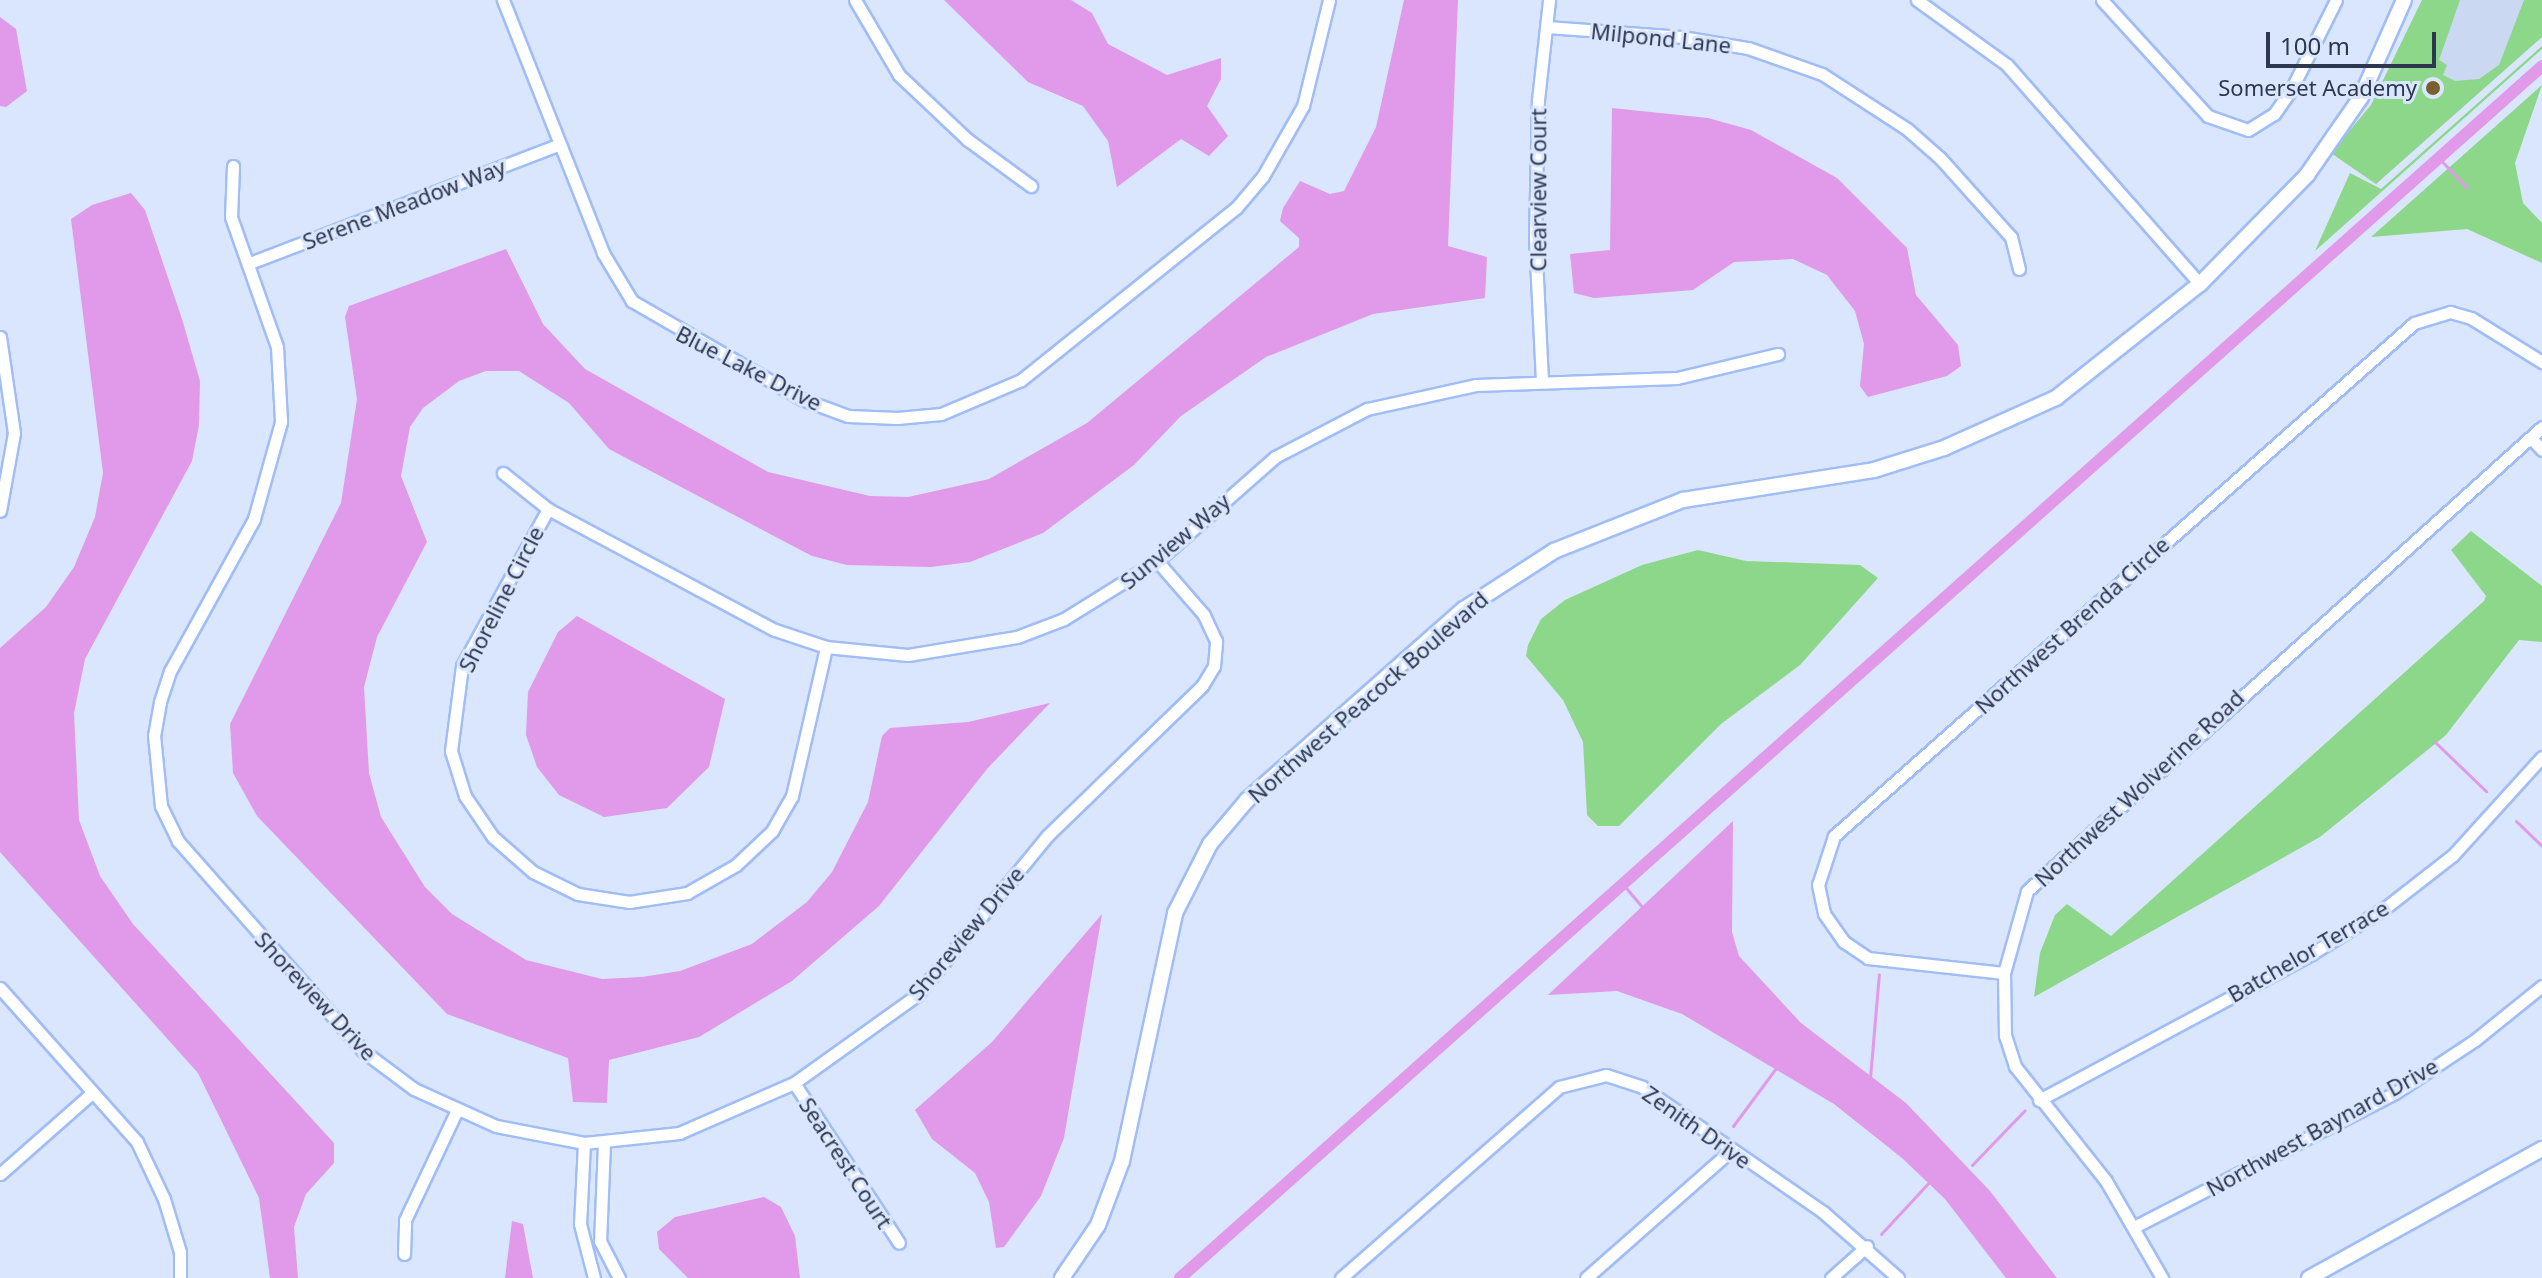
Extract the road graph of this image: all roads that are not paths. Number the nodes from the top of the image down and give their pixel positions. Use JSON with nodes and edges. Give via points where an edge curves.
{"nodes":[{"id":1,"x":503,"y":0,"type":"edge"},
{"id":2,"x":855,"y":0,"type":"edge"},
{"id":3,"x":1329,"y":0,"type":"edge"},
{"id":4,"x":1549,"y":0,"type":"edge"},
{"id":5,"x":1917,"y":0,"type":"edge"},
{"id":6,"x":2102,"y":0,"type":"edge"},
{"id":7,"x":2336,"y":0,"type":"edge"},
{"id":8,"x":2404,"y":0,"type":"edge"},
{"id":9,"x":1547,"y":27,"type":"junction"},
{"id":10,"x":558,"y":145,"type":"junction"},
{"id":11,"x":233,"y":166,"type":"dead end"},
{"id":12,"x":1031,"y":186,"type":"dead end"},
{"id":13,"x":250,"y":263,"type":"junction"},
{"id":14,"x":2019,"y":269,"type":"dead end"},
{"id":15,"x":2200,"y":284,"type":"junction"},
{"id":16,"x":0,"y":337,"type":"edge"},
{"id":17,"x":1778,"y":354,"type":"dead end"},
{"id":18,"x":2542,"y":362,"type":"edge"},
{"id":19,"x":1542,"y":381,"type":"junction"},
{"id":20,"x":2542,"y":427,"type":"edge"},
{"id":21,"x":2531,"y":438,"type":"junction"},
{"id":22,"x":2542,"y":450,"type":"edge"},
{"id":23,"x":503,"y":473,"type":"dead end"},
{"id":24,"x":548,"y":509,"type":"junction"},
{"id":25,"x":0,"y":511,"type":"edge"},
{"id":26,"x":1157,"y":561,"type":"junction"},
{"id":27,"x":826,"y":647,"type":"junction"},
{"id":28,"x":2542,"y":757,"type":"edge"},
{"id":29,"x":2004,"y":973,"type":"junction"},
{"id":30,"x":2542,"y":986,"type":"edge"},
{"id":31,"x":0,"y":988,"type":"edge"},
{"id":32,"x":794,"y":1083,"type":"junction"},
{"id":33,"x":92,"y":1093,"type":"junction"},
{"id":34,"x":2039,"y":1100,"type":"junction"},
{"id":35,"x":457,"y":1110,"type":"junction"},
{"id":36,"x":584,"y":1143,"type":"junction"},
{"id":37,"x":604,"y":1143,"type":"junction"},
{"id":38,"x":2542,"y":1149,"type":"edge"},
{"id":39,"x":1730,"y":1151,"type":"junction"},
{"id":40,"x":0,"y":1174,"type":"edge"},
{"id":41,"x":2134,"y":1227,"type":"junction"},
{"id":42,"x":899,"y":1243,"type":"dead end"},
{"id":43,"x":1867,"y":1246,"type":"junction"},
{"id":44,"x":404,"y":1254,"type":"dead end"},
{"id":45,"x":180,"y":1278,"type":"edge"},
{"id":46,"x":594,"y":1278,"type":"edge"},
{"id":47,"x":619,"y":1278,"type":"edge"},
{"id":48,"x":1062,"y":1278,"type":"edge"},
{"id":49,"x":1341,"y":1278,"type":"edge"},
{"id":50,"x":1586,"y":1278,"type":"edge"},
{"id":51,"x":1831,"y":1278,"type":"edge"},
{"id":52,"x":1898,"y":1278,"type":"edge"},
{"id":53,"x":2162,"y":1278,"type":"edge"},
{"id":54,"x":2309,"y":1278,"type":"edge"}],
"edges":[{"from":1,"to":10,"type":"street","name":"Blue Lake Drive"},
{"from":2,"to":12,"type":"street","via":[[899,75],[968,140]]},
{"from":3,"to":10,"type":"street","name":"Blue Lake Drive","via":[[1303,106],[1263,176],[1236,208],[1021,380],[941,414],[848,416],[802,399],[652,317],[616,279]]},
{"from":4,"to":9,"type":"street","name":"Clearview Court"},
{"from":5,"to":15,"type":"street","via":[[2007,65]]},
{"from":6,"to":7,"type":"street","via":[[2208,116],[2248,130],[2274,114],[2292,88]]},
{"from":8,"to":15,"type":"street","name":"Northwest Peacock Boulevard","via":[[2382,56],[2336,138],[2279,206]]},
{"from":9,"to":14,"type":"street","name":"Milpond Lane","via":[[1682,37],[1748,48],[1822,74],[1907,129],[1940,158],[2011,237]]},
{"from":9,"to":19,"type":"street","name":"Clearview Court","via":[[1535,239]]},
{"from":10,"to":13,"type":"street","name":"Serene Meadow Way"},
{"from":11,"to":13,"type":"street","name":"Shoreview Drive","via":[[231,217]]},
{"from":13,"to":35,"type":"street","name":"Shoreview Drive","via":[[277,347],[281,422],[254,519],[170,671],[160,702],[154,735],[161,806],[178,841],[363,1051],[414,1089]]},
{"from":15,"to":48,"type":"street","name":"Northwest Peacock Boulevard","via":[[2095,371],[2000,425],[1874,470],[1720,492],[1618,521],[1554,551],[1464,609],[1247,800],[1210,844],[1166,942],[1112,1191]]},
{"from":16,"to":25,"type":"street","via":[[14,433]]},
{"from":17,"to":19,"type":"street","name":"Sunview Way","via":[[1677,378]]},
{"from":18,"to":29,"type":"street","name":"Northwest Brenda Circle","via":[[2471,318],[2450,312],[2414,323],[1834,836],[1818,885],[1824,913],[1844,942],[1868,958]]},
{"from":19,"to":26,"type":"street","name":"Sunview Way","via":[[1419,395],[1322,428],[1275,457]]},
{"from":20,"to":21,"type":"street","name":"Northwest Wolverine Road"},
{"from":21,"to":22,"type":"street"},
{"from":21,"to":29,"type":"street","name":"Northwest Wolverine Road","via":[[2049,866],[2027,891]]},
{"from":23,"to":24,"type":"street","name":"Sunview Way"},
{"from":24,"to":27,"type":"street","name":"Sunview Way","via":[[714,601]]},
{"from":24,"to":27,"type":"street","name":"Shoreline Circle","via":[[462,666],[451,751],[465,796],[493,837],[555,883],[578,894],[629,902],[687,893],[736,865],[772,831],[792,796]]},
{"from":26,"to":27,"type":"street","name":"Sunview Way","via":[[1117,591],[1017,637],[908,655]]},
{"from":26,"to":32,"type":"street","name":"Shoreview Drive","via":[[1204,615],[1216,641],[1214,666],[1202,686],[1074,806],[917,995]]},
{"from":28,"to":34,"type":"street","name":"Batchelor Terrace","via":[[2453,855],[2385,908],[2311,954]]},
{"from":29,"to":34,"type":"street","name":"Northwest Wolverine Road","via":[[2005,1036],[2015,1066]]},
{"from":30,"to":41,"type":"street","name":"Northwest Baynard Drive","via":[[2395,1093]]},
{"from":31,"to":33,"type":"street"},
{"from":32,"to":37,"type":"street","name":"Shoreview Drive","via":[[679,1133]]},
{"from":32,"to":42,"type":"street","name":"Seacrest Court"},
{"from":33,"to":40,"type":"street"},
{"from":33,"to":45,"type":"street","via":[[137,1142],[164,1199],[180,1252]]},
{"from":34,"to":41,"type":"street","name":"Northwest Wolverine Road","via":[[2106,1181]]},
{"from":35,"to":36,"type":"street","name":"Shoreview Drive","via":[[534,1137]]},
{"from":35,"to":44,"type":"street","via":[[405,1220]]},
{"from":36,"to":37,"type":"street","name":"Shoreview Drive"},
{"from":36,"to":46,"type":"street","via":[[580,1224]]},
{"from":37,"to":47,"type":"street","via":[[600,1241]]},
{"from":38,"to":54,"type":"street"},
{"from":39,"to":43,"type":"street","name":"Zenith Drive"},
{"from":39,"to":49,"type":"street","name":"Zenith Drive","via":[[1629,1080],[1582,1077],[1539,1103]]},
{"from":39,"to":50,"type":"street"},
{"from":41,"to":53,"type":"street","name":"Northwest Wolverine Road"},
{"from":43,"to":51,"type":"street"},
{"from":43,"to":52,"type":"street","name":"Zenith Drive"}]}
